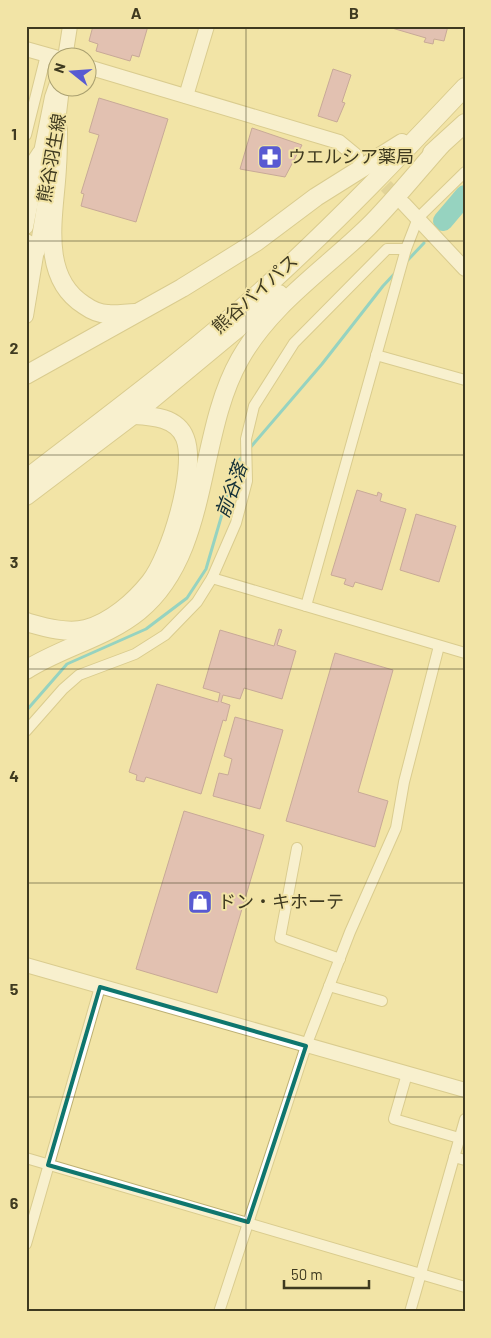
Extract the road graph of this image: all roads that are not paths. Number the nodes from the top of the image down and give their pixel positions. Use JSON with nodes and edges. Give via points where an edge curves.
{"nodes":[{"id":1,"x":70,"y":26,"type":"edge"},
{"id":2,"x":207,"y":26,"type":"edge"},
{"id":3,"x":67,"y":48,"type":"edge"},
{"id":4,"x":26,"y":49,"type":"edge"},
{"id":5,"x":48,"y":55,"type":"edge"},
{"id":6,"x":48,"y":68,"type":"edge"},
{"id":7,"x":98,"y":70,"type":"edge"},
{"id":8,"x":465,"y":87,"type":"edge"},
{"id":9,"x":186,"y":96,"type":"junction"},
{"id":10,"x":52,"y":98,"type":"edge"},
{"id":11,"x":61,"y":98,"type":"edge"},
{"id":12,"x":465,"y":123,"type":"edge"},
{"id":13,"x":430,"y":124,"type":"junction"},
{"id":14,"x":58,"y":129,"type":"junction"},
{"id":15,"x":26,"y":135,"type":"edge"},
{"id":16,"x":441,"y":145,"type":"junction"},
{"id":17,"x":40,"y":154,"type":"junction"},
{"id":18,"x":356,"y":156,"type":"dead end"},
{"id":19,"x":465,"y":172,"type":"edge"},
{"id":20,"x":26,"y":177,"type":"edge"},
{"id":21,"x":404,"y":204,"type":"tunnel mouth"},
{"id":22,"x":418,"y":218,"type":"junction"},
{"id":23,"x":26,"y":227,"type":"edge"},
{"id":24,"x":31,"y":247,"type":"edge"},
{"id":25,"x":406,"y":249,"type":"junction"},
{"id":26,"x":465,"y":269,"type":"edge"},
{"id":27,"x":135,"y":313,"type":"junction"},
{"id":28,"x":26,"y":316,"type":"edge"},
{"id":29,"x":376,"y":355,"type":"junction"},
{"id":30,"x":26,"y":375,"type":"edge"},
{"id":31,"x":465,"y":380,"type":"edge"},
{"id":32,"x":133,"y":415,"type":"junction"},
{"id":33,"x":26,"y":479,"type":"edge"},
{"id":34,"x":26,"y":496,"type":"edge"},
{"id":35,"x":212,"y":578,"type":"junction"},
{"id":36,"x":306,"y":606,"type":"junction"},
{"id":37,"x":30,"y":620,"type":"edge"},
{"id":38,"x":438,"y":646,"type":"junction"},
{"id":39,"x":465,"y":653,"type":"edge"},
{"id":40,"x":45,"y":658,"type":"junction"},
{"id":41,"x":26,"y":661,"type":"edge"},
{"id":42,"x":26,"y":670,"type":"edge"},
{"id":43,"x":26,"y":731,"type":"edge"},
{"id":44,"x":297,"y":848,"type":"dead end"},
{"id":45,"x":340,"y":959,"type":"junction"},
{"id":46,"x":26,"y":965,"type":"edge"},
{"id":47,"x":329,"y":986,"type":"junction"},
{"id":48,"x":100,"y":987,"type":"junction"},
{"id":49,"x":382,"y":1001,"type":"dead end"},
{"id":50,"x":306,"y":1046,"type":"junction"},
{"id":51,"x":407,"y":1074,"type":"junction"},
{"id":52,"x":465,"y":1090,"type":"edge"},
{"id":53,"x":465,"y":1118,"type":"edge"},
{"id":54,"x":459,"y":1138,"type":"junction"},
{"id":55,"x":454,"y":1157,"type":"junction"},
{"id":56,"x":26,"y":1158,"type":"edge"},
{"id":57,"x":465,"y":1160,"type":"edge"},
{"id":58,"x":48,"y":1165,"type":"junction"},
{"id":59,"x":248,"y":1222,"type":"junction"},
{"id":60,"x":26,"y":1244,"type":"edge"},
{"id":61,"x":421,"y":1274,"type":"junction"},
{"id":62,"x":465,"y":1287,"type":"edge"},
{"id":63,"x":219,"y":1312,"type":"edge"},
{"id":64,"x":410,"y":1312,"type":"edge"}],
"edges":[{"from":1,"to":3,"type":"street"},
{"from":2,"to":9,"type":"street"},
{"from":4,"to":5,"type":"street"},
{"from":6,"to":15,"type":"street"},
{"from":7,"to":9,"type":"street"},
{"from":8,"to":13,"type":"highway","name":"熊谷バイパス"},
{"from":9,"to":18,"type":"street","via":[[339,142]]},
{"from":10,"to":17,"type":"street","name":"熊谷羽生線"},
{"from":11,"to":14,"type":"street","name":"熊谷羽生線"},
{"from":12,"to":16,"type":"highway","name":"熊谷バイパス"},
{"from":13,"to":27,"type":"highway","via":[[316,197],[256,242]]},
{"from":13,"to":33,"type":"highway","name":"熊谷バイパス","via":[[270,283],[188,354]]},
{"from":14,"to":24,"type":"street","name":"熊谷羽生線"},
{"from":14,"to":27,"type":"highway","via":[[52,206],[53,255],[60,279],[73,298],[90,310],[107,314]]},
{"from":16,"to":32,"type":"highway","name":"熊谷バイパス","via":[[279,294]]},
{"from":16,"to":40,"type":"highway","via":[[368,227],[283,302],[240,358],[216,418],[187,535],[166,584],[127,620]]},
{"from":17,"to":20,"type":"highway"},
{"from":17,"to":23,"type":"street","name":"熊谷羽生線"},
{"from":19,"to":22,"type":"street"},
{"from":21,"to":22,"type":"street"},
{"from":22,"to":25,"type":"street"},
{"from":22,"to":26,"type":"street"},
{"from":24,"to":28,"type":"street","name":"熊谷羽生線"},
{"from":25,"to":29,"type":"street"},
{"from":25,"to":35,"type":"street","via":[[387,249],[294,343],[267,382],[254,406],[246,440],[247,481],[236,523]]},
{"from":27,"to":30,"type":"highway"},
{"from":29,"to":31,"type":"street"},
{"from":29,"to":36,"type":"street"},
{"from":32,"to":34,"type":"highway","name":"熊谷バイパス"},
{"from":32,"to":37,"type":"highway","via":[[165,419],[185,437],[188,450],[186,484],[172,540],[151,582],[107,620],[85,629],[55,629]]},
{"from":35,"to":36,"type":"street"},
{"from":35,"to":43,"type":"street","via":[[197,602],[165,635],[135,654],[79,675]]},
{"from":36,"to":38,"type":"street"},
{"from":38,"to":39,"type":"street"},
{"from":38,"to":45,"type":"street","via":[[404,782],[396,828]]},
{"from":40,"to":41,"type":"highway"},
{"from":40,"to":42,"type":"highway"},
{"from":44,"to":45,"type":"street","via":[[280,938]]},
{"from":45,"to":47,"type":"street"},
{"from":46,"to":48,"type":"street"},
{"from":47,"to":49,"type":"street"},
{"from":47,"to":50,"type":"street"},
{"from":48,"to":50,"type":"street"},
{"from":48,"to":58,"type":"street"},
{"from":50,"to":51,"type":"street"},
{"from":50,"to":59,"type":"street"},
{"from":51,"to":52,"type":"street"},
{"from":51,"to":54,"type":"street","via":[[394,1119]]},
{"from":53,"to":54,"type":"street"},
{"from":54,"to":55,"type":"street"},
{"from":55,"to":57,"type":"street"},
{"from":55,"to":61,"type":"street"},
{"from":56,"to":58,"type":"street"},
{"from":58,"to":59,"type":"street"},
{"from":58,"to":60,"type":"street"},
{"from":59,"to":61,"type":"street"},
{"from":59,"to":63,"type":"street"},
{"from":61,"to":62,"type":"street"},
{"from":61,"to":64,"type":"street"}]}
